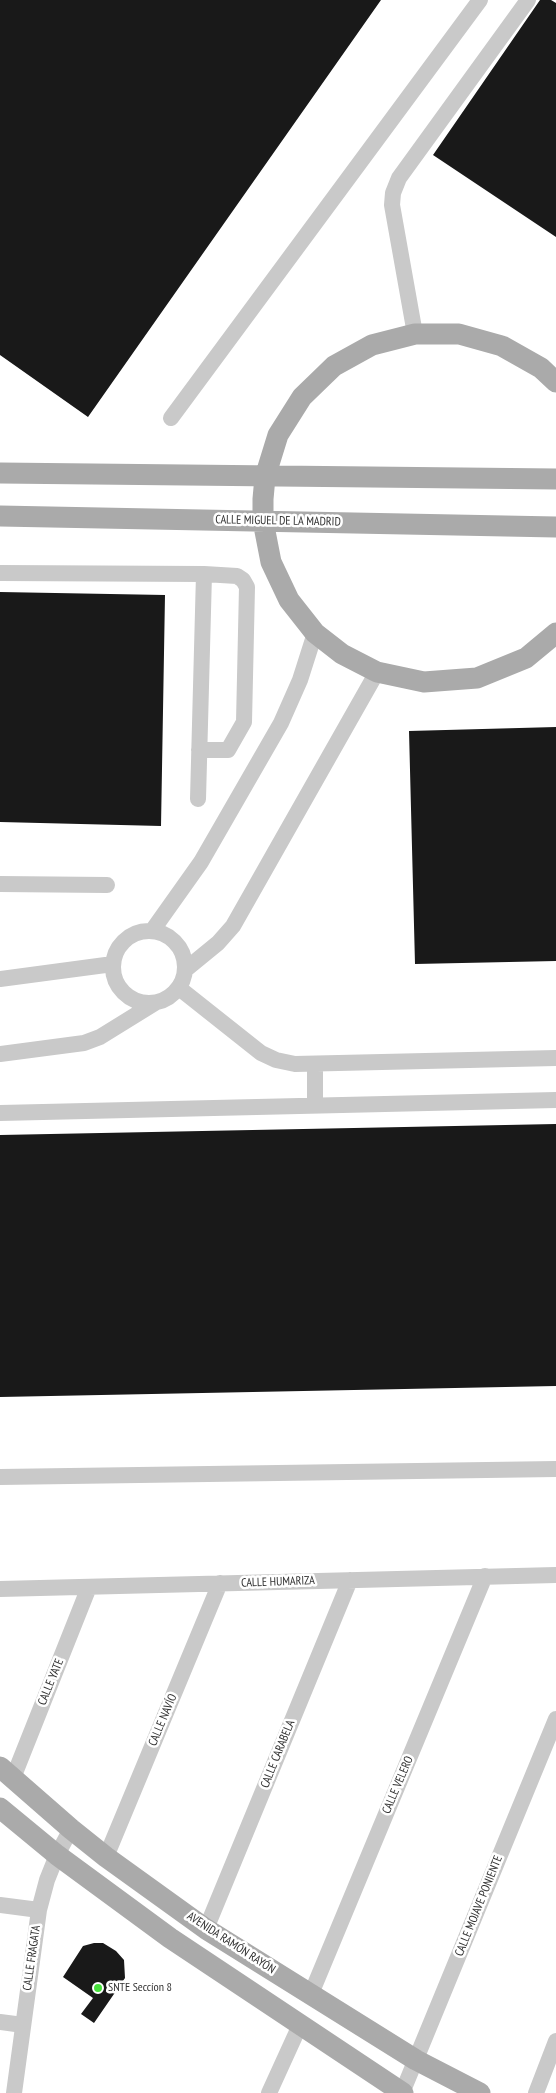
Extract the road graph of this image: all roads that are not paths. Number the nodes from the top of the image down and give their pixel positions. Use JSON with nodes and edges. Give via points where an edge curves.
{"nodes":[{"id":1,"x":480,"y":0,"type":"edge"},
{"id":2,"x":528,"y":0,"type":"edge"},
{"id":3,"x":415,"y":334,"type":"junction"},
{"id":4,"x":556,"y":382,"type":"edge"},
{"id":5,"x":171,"y":418,"type":"dead end"},
{"id":6,"x":0,"y":473,"type":"edge"},
{"id":7,"x":265,"y":477,"type":"junction"},
{"id":8,"x":556,"y":479,"type":"edge"},
{"id":9,"x":0,"y":516,"type":"edge"},
{"id":10,"x":263,"y":520,"type":"junction"},
{"id":11,"x":556,"y":527,"type":"edge"},
{"id":12,"x":0,"y":573,"type":"edge"},
{"id":13,"x":204,"y":574,"type":"junction"},
{"id":14,"x":315,"y":633,"type":"junction"},
{"id":15,"x":556,"y":633,"type":"edge"},
{"id":16,"x":377,"y":672,"type":"junction"},
{"id":17,"x":199,"y":750,"type":"junction"},
{"id":18,"x":198,"y":799,"type":"dead end"},
{"id":19,"x":0,"y":884,"type":"edge"},
{"id":20,"x":107,"y":885,"type":"dead end"},
{"id":21,"x":152,"y":931,"type":"junction"},
{"id":22,"x":113,"y":964,"type":"junction"},
{"id":23,"x":185,"y":970,"type":"junction"},
{"id":24,"x":0,"y":979,"type":"edge"},
{"id":25,"x":179,"y":988,"type":"junction"},
{"id":26,"x":155,"y":1003,"type":"junction"},
{"id":27,"x":0,"y":1054,"type":"edge"},
{"id":28,"x":556,"y":1058,"type":"edge"},
{"id":29,"x":315,"y":1064,"type":"junction"},
{"id":30,"x":556,"y":1100,"type":"edge"},
{"id":31,"x":315,"y":1105,"type":"junction"},
{"id":32,"x":0,"y":1113,"type":"edge"},
{"id":33,"x":556,"y":1469,"type":"edge"},
{"id":34,"x":0,"y":1477,"type":"edge"},
{"id":35,"x":556,"y":1575,"type":"edge"},
{"id":36,"x":485,"y":1576,"type":"junction"},
{"id":37,"x":350,"y":1580,"type":"junction"},
{"id":38,"x":220,"y":1583,"type":"junction"},
{"id":39,"x":89,"y":1587,"type":"junction"},
{"id":40,"x":0,"y":1589,"type":"edge"},
{"id":41,"x":556,"y":1720,"type":"edge"},
{"id":42,"x":7,"y":1772,"type":"edge"},
{"id":43,"x":0,"y":1808,"type":"edge"},
{"id":44,"x":71,"y":1829,"type":"junction"},
{"id":45,"x":57,"y":1854,"type":"junction"},
{"id":46,"x":106,"y":1857,"type":"junction"},
{"id":47,"x":0,"y":1905,"type":"edge"},
{"id":48,"x":39,"y":1910,"type":"junction"},
{"id":49,"x":206,"y":1929,"type":"junction"},
{"id":50,"x":311,"y":1994,"type":"junction"},
{"id":51,"x":0,"y":2022,"type":"edge"},
{"id":52,"x":23,"y":2025,"type":"junction"},
{"id":53,"x":300,"y":2025,"type":"junction"},
{"id":54,"x":556,"y":2041,"type":"edge"},
{"id":55,"x":416,"y":2060,"type":"junction"},
{"id":56,"x":14,"y":2093,"type":"edge"},
{"id":57,"x":268,"y":2093,"type":"edge"},
{"id":58,"x":402,"y":2093,"type":"edge"},
{"id":59,"x":480,"y":2093,"type":"edge"},
{"id":60,"x":536,"y":2093,"type":"edge"}],
"edges":[{"from":1,"to":5,"type":"street"},
{"from":2,"to":3,"type":"street","via":[[399,178],[393,193],[392,205]]},
{"from":3,"to":4,"type":"main road","via":[[459,334],[502,346],[541,368]]},
{"from":3,"to":7,"type":"main road","via":[[372,345],[334,366],[321,378],[302,397],[278,434]]},
{"from":6,"to":7,"type":"main road"},
{"from":7,"to":8,"type":"main road"},
{"from":7,"to":10,"type":"main road"},
{"from":9,"to":10,"type":"main road","name":"CALLE MIGUEL DE LA MADRID"},
{"from":10,"to":11,"type":"main road","name":"CALLE MIGUEL DE LA MADRID"},
{"from":10,"to":14,"type":"main road","via":[[271,562],[289,600]]},
{"from":12,"to":13,"type":"street"},
{"from":13,"to":17,"type":"street"},
{"from":13,"to":17,"type":"street","via":[[237,576],[247,587],[245,716],[228,750]]},
{"from":14,"to":16,"type":"main road","via":[[342,654]]},
{"from":14,"to":21,"type":"street","via":[[300,680],[281,723],[202,862]]},
{"from":15,"to":16,"type":"main road","via":[[526,658],[477,678],[424,682]]},
{"from":16,"to":23,"type":"street","via":[[233,926]]},
{"from":17,"to":18,"type":"street"},
{"from":19,"to":20,"type":"street"},
{"from":21,"to":22,"type":"street","via":[[133,934],[126,939],[115,954]]},
{"from":21,"to":23,"type":"street","via":[[161,932],[177,944],[185,961]]},
{"from":22,"to":24,"type":"street"},
{"from":22,"to":26,"type":"street","via":[[113,973],[121,991],[136,1001]]},
{"from":23,"to":25,"type":"street"},
{"from":25,"to":26,"type":"street"},
{"from":25,"to":29,"type":"street","via":[[262,1053],[295,1064]]},
{"from":26,"to":27,"type":"street","via":[[84,1043]]},
{"from":28,"to":29,"type":"street"},
{"from":29,"to":31,"type":"street"},
{"from":30,"to":31,"type":"street"},
{"from":31,"to":32,"type":"street"},
{"from":33,"to":34,"type":"street"},
{"from":35,"to":36,"type":"street","name":"CALLE HUMARIZA"},
{"from":36,"to":37,"type":"street","name":"CALLE HUMARIZA"},
{"from":36,"to":50,"type":"street","name":"CALLE VELERO"},
{"from":37,"to":38,"type":"street","name":"CALLE HUMARIZA"},
{"from":37,"to":49,"type":"street","name":"CALLE CARABELA"},
{"from":38,"to":39,"type":"street","name":"CALLE HUMARIZA"},
{"from":38,"to":46,"type":"street","name":"CALLE NAVÍO"},
{"from":39,"to":40,"type":"street","name":"CALLE HUMARIZA"},
{"from":39,"to":42,"type":"street","name":"CALLE YATE"},
{"from":41,"to":55,"type":"street","name":"CALLE MOJAVE PONIENTE"},
{"from":42,"to":44,"type":"main road","name":"AVENIDA RAMÓN RAYÓN"},
{"from":43,"to":45,"type":"main road"},
{"from":44,"to":45,"type":"street","name":"CALLE FRAGATA"},
{"from":44,"to":46,"type":"main road","name":"AVENIDA RAMÓN RAYÓN"},
{"from":45,"to":48,"type":"street","name":"CALLE FRAGATA","via":[[46,1880]]},
{"from":45,"to":53,"type":"main road","via":[[170,1938]]},
{"from":46,"to":49,"type":"main road","name":"AVENIDA RAMÓN RAYÓN"},
{"from":47,"to":48,"type":"street"},
{"from":48,"to":52,"type":"street","name":"CALLE FRAGATA"},
{"from":49,"to":50,"type":"main road","name":"AVENIDA RAMÓN RAYÓN"},
{"from":50,"to":55,"type":"main road","name":"AVENIDA RAMÓN RAYÓN"},
{"from":51,"to":52,"type":"street"},
{"from":52,"to":56,"type":"street","name":"CALLE FRAGATA"},
{"from":53,"to":57,"type":"street"},
{"from":53,"to":58,"type":"main road"},
{"from":54,"to":60,"type":"street"},
{"from":55,"to":58,"type":"street","name":"CALLE MOJAVE PONIENTE"},
{"from":55,"to":59,"type":"main road","name":"AVENIDA RAMÓN RAYÓN"}]}
